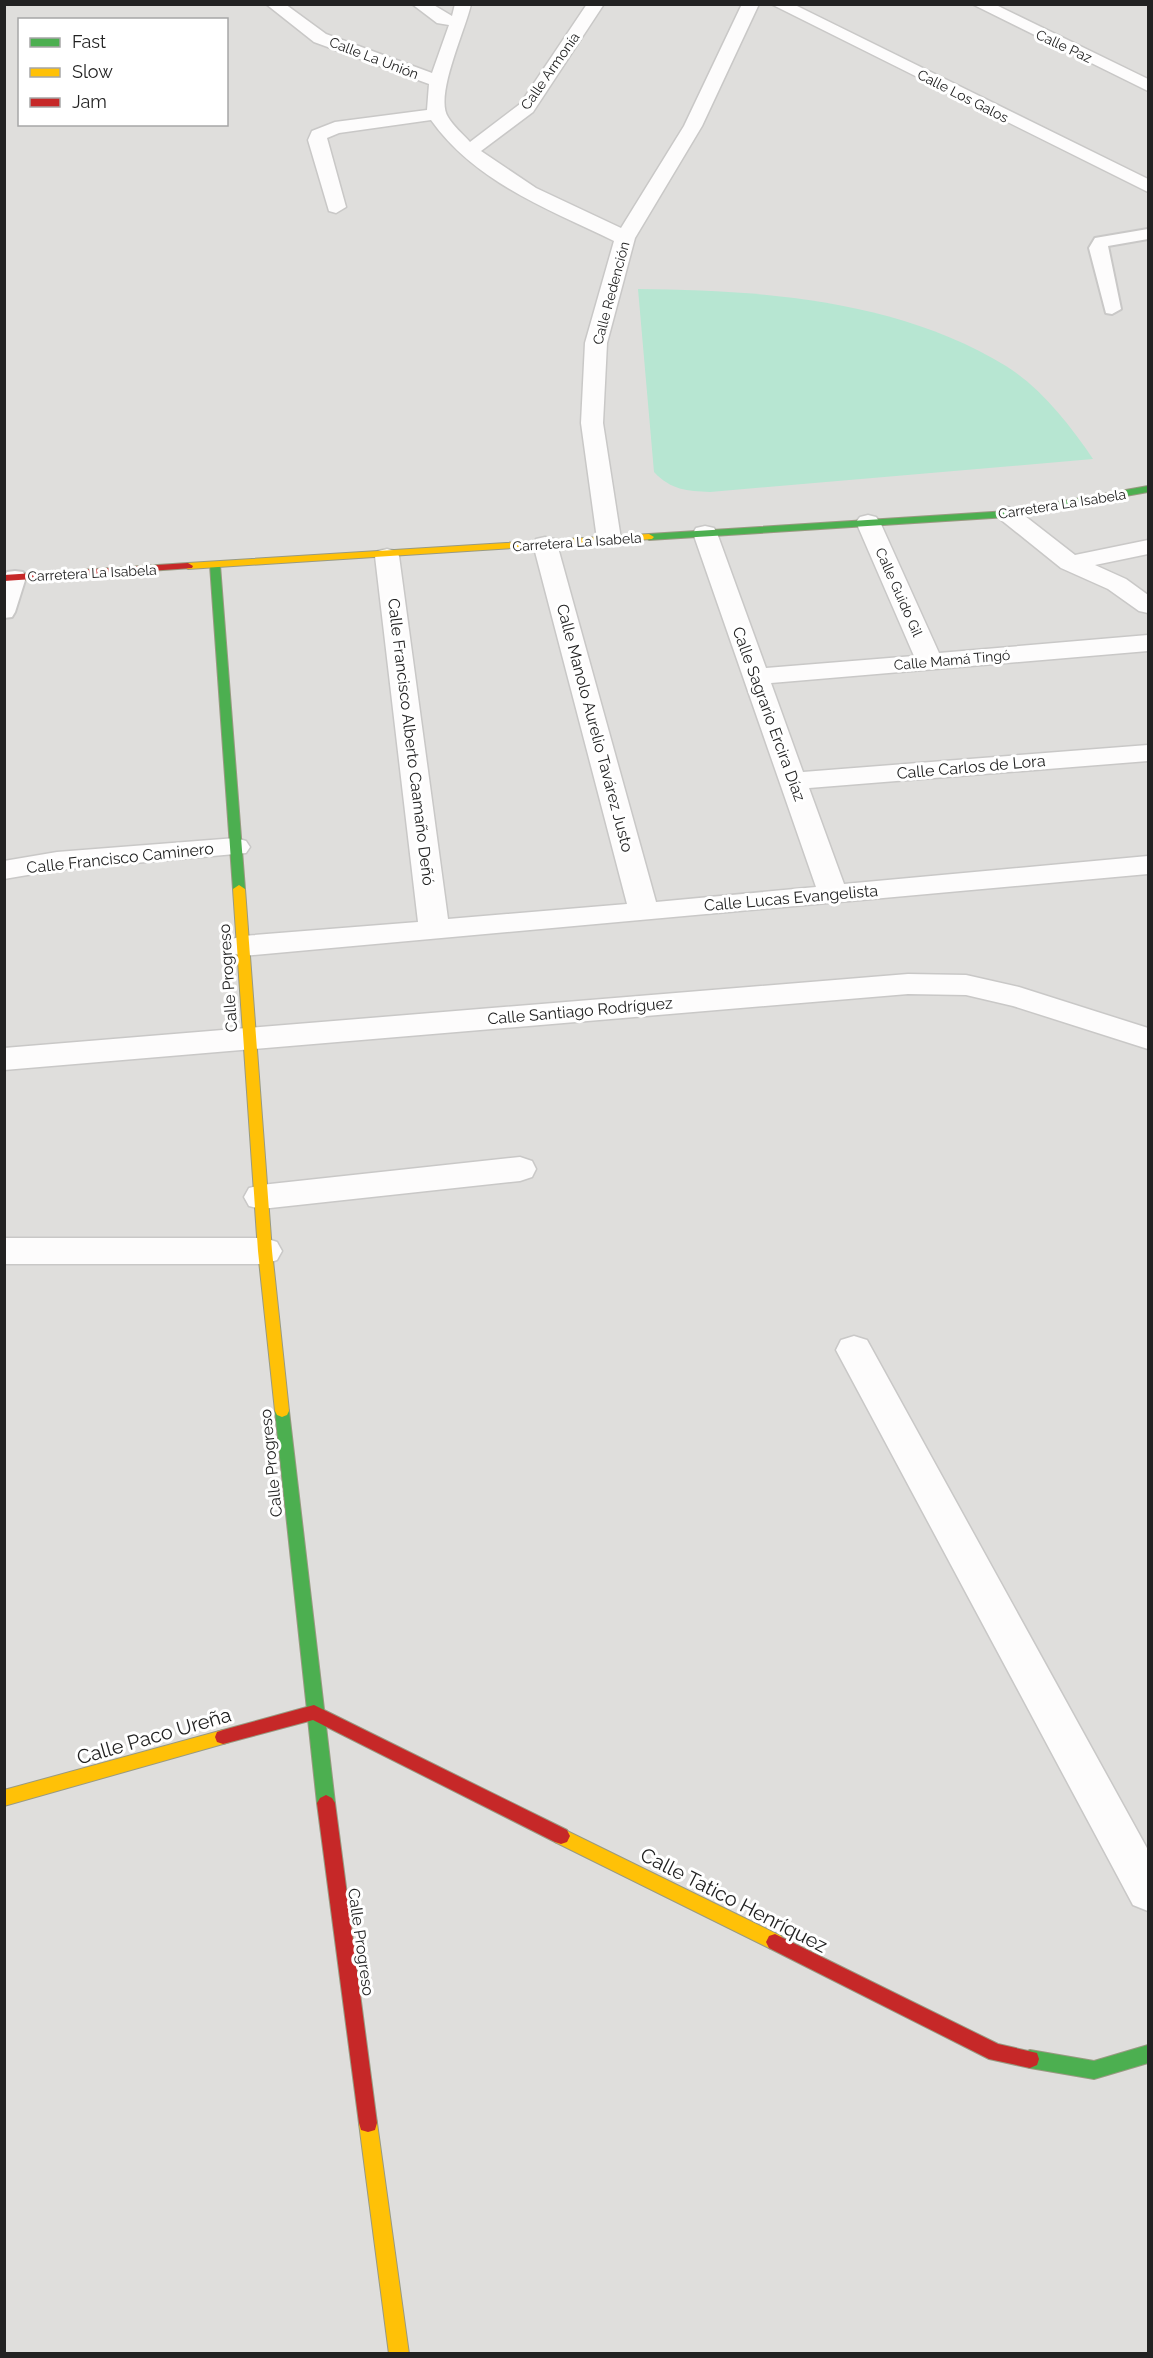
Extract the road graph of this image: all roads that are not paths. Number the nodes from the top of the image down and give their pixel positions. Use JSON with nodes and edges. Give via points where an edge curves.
{"nodes":[{"id":1,"x":274,"y":4,"type":"edge"},
{"id":2,"x":420,"y":4,"type":"edge"},
{"id":3,"x":596,"y":4,"type":"edge"},
{"id":4,"x":751,"y":4,"type":"edge"},
{"id":5,"x":779,"y":4,"type":"edge"},
{"id":6,"x":980,"y":4,"type":"edge"},
{"id":7,"x":462,"y":13,"type":"edge"},
{"id":8,"x":437,"y":81,"type":"junction"},
{"id":9,"x":1149,"y":86,"type":"edge"},
{"id":10,"x":436,"y":114,"type":"junction"},
{"id":11,"x":468,"y":152,"type":"junction"},
{"id":12,"x":1149,"y":186,"type":"edge"},
{"id":13,"x":336,"y":207,"type":"dead end"},
{"id":14,"x":1149,"y":234,"type":"edge"},
{"id":15,"x":625,"y":238,"type":"junction"},
{"id":16,"x":1112,"y":309,"type":"dead end"},
{"id":17,"x":1149,"y":489,"type":"edge"},
{"id":18,"x":1008,"y":514,"type":"junction"},
{"id":19,"x":868,"y":522,"type":"junction"},
{"id":20,"x":705,"y":533,"type":"junction"},
{"id":21,"x":609,"y":539,"type":"junction"},
{"id":22,"x":545,"y":544,"type":"junction"},
{"id":23,"x":1149,"y":547,"type":"edge"},
{"id":24,"x":387,"y":556,"type":"junction"},
{"id":25,"x":1070,"y":563,"type":"junction"},
{"id":26,"x":215,"y":565,"type":"junction"},
{"id":27,"x":10,"y":578,"type":"edge"},
{"id":28,"x":1149,"y":606,"type":"edge"},
{"id":29,"x":4,"y":612,"type":"edge"},
{"id":30,"x":1149,"y":632,"type":"edge"},
{"id":31,"x":1149,"y":644,"type":"edge"},
{"id":32,"x":930,"y":662,"type":"junction"},
{"id":33,"x":756,"y":677,"type":"junction"},
{"id":34,"x":1149,"y":753,"type":"edge"},
{"id":35,"x":793,"y":781,"type":"junction"},
{"id":36,"x":236,"y":847,"type":"junction"},
{"id":37,"x":1149,"y":865,"type":"edge"},
{"id":38,"x":4,"y":870,"type":"edge"},
{"id":39,"x":833,"y":894,"type":"junction"},
{"id":40,"x":644,"y":912,"type":"junction"},
{"id":41,"x":434,"y":928,"type":"junction"},
{"id":42,"x":243,"y":946,"type":"junction"},
{"id":43,"x":249,"y":1039,"type":"junction"},
{"id":44,"x":1149,"y":1039,"type":"edge"},
{"id":45,"x":4,"y":1059,"type":"edge"},
{"id":46,"x":520,"y":1169,"type":"dead end"},
{"id":47,"x":261,"y":1197,"type":"junction"},
{"id":48,"x":4,"y":1251,"type":"edge"},
{"id":49,"x":265,"y":1251,"type":"junction"},
{"id":50,"x":854,"y":1350,"type":"dead end"},
{"id":51,"x":314,"y":1712,"type":"junction"},
{"id":52,"x":4,"y":1798,"type":"edge"},
{"id":53,"x":1149,"y":1891,"type":"edge"},
{"id":54,"x":1149,"y":2054,"type":"edge"},
{"id":55,"x":399,"y":2354,"type":"edge"}],
"edges":[{"from":1,"to":8,"type":"street","name":"Calle La Unión","via":[[320,38]]},
{"from":2,"to":7,"type":"street","via":[[443,19]]},
{"from":3,"to":11,"type":"street","name":"Calle Armonía","via":[[527,108]]},
{"from":4,"to":15,"type":"street","name":"Calle Redención","via":[[693,126]]},
{"from":5,"to":12,"type":"street","name":"Calle Los Galos"},
{"from":6,"to":9,"type":"street","name":"Calle Paz"},
{"from":7,"to":8,"type":"street"},
{"from":8,"to":10,"type":"street","name":"Calle La Unión"},
{"from":10,"to":11,"type":"street"},
{"from":10,"to":13,"type":"street","via":[[335,128],[319,135],[317,141]]},
{"from":11,"to":15,"type":"street","via":[[492,171]]},
{"from":14,"to":16,"type":"lane","via":[[1115,238],[1101,242],[1098,248]]},
{"from":15,"to":21,"type":"street","name":"Calle Redención","via":[[596,343],[592,423]]},
{"from":17,"to":18,"type":"street","name":"Carretera La Isabela"},
{"from":18,"to":19,"type":"street","name":"Carretera La Isabela"},
{"from":18,"to":25,"type":"street"},
{"from":19,"to":20,"type":"street","name":"Carretera La Isabela"},
{"from":19,"to":32,"type":"street","name":"Calle Guido Gil"},
{"from":20,"to":21,"type":"street","name":"Carretera La Isabela"},
{"from":20,"to":33,"type":"street","name":"Calle Sagrario Ercira Díaz"},
{"from":21,"to":22,"type":"street","name":"Carretera La Isabela"},
{"from":22,"to":24,"type":"street","name":"Carretera La Isabela"},
{"from":22,"to":40,"type":"street","name":"Calle Manolo Aurelio Tavárez Justo"},
{"from":23,"to":25,"type":"street"},
{"from":24,"to":26,"type":"street","name":"Carretera La Isabela"},
{"from":24,"to":41,"type":"street","name":"Calle Francisco Alberto Caamaño Deñó"},
{"from":25,"to":28,"type":"street","via":[[1117,584]]},
{"from":25,"to":30,"type":"street","via":[[1089,591]]},
{"from":26,"to":27,"type":"street","name":"Carretera La Isabela"},
{"from":26,"to":36,"type":"street","name":"Calle Progreso"},
{"from":27,"to":29,"type":"lane"},
{"from":31,"to":32,"type":"street","name":"Calle Mamá Tingó"},
{"from":32,"to":33,"type":"street","name":"Calle Mamá Tingó"},
{"from":33,"to":35,"type":"street","name":"Calle Sagrario Ercira Díaz"},
{"from":34,"to":35,"type":"street","name":"Calle Carlos de Lora"},
{"from":35,"to":39,"type":"street","name":"Calle Sagrario Ercira Díaz"},
{"from":36,"to":38,"type":"street","name":"Calle Francisco Caminero","via":[[57,861]]},
{"from":36,"to":42,"type":"street","name":"Calle Progreso"},
{"from":37,"to":39,"type":"street","name":"Calle Lucas Evangelista"},
{"from":39,"to":40,"type":"street","name":"Calle Lucas Evangelista"},
{"from":40,"to":41,"type":"street","name":"Calle Lucas Evangelista"},
{"from":41,"to":42,"type":"street","name":"Calle Lucas Evangelista"},
{"from":42,"to":43,"type":"street","name":"Calle Progreso"},
{"from":43,"to":44,"type":"street","name":"Calle Santiago Rodríguez","via":[[908,984],[966,985],[1019,996]]},
{"from":43,"to":45,"type":"street","name":"Calle Santiago Rodríguez"},
{"from":43,"to":47,"type":"street","name":"Calle Progreso"},
{"from":46,"to":47,"type":"street"},
{"from":47,"to":49,"type":"street","name":"Calle Progreso"},
{"from":48,"to":49,"type":"street"},
{"from":49,"to":51,"type":"street","name":"Calle Progreso"},
{"from":50,"to":53,"type":"street"},
{"from":51,"to":52,"type":"street","name":"Calle Paco Ureña"},
{"from":51,"to":54,"type":"street","name":"Calle Tatico Henríquez","via":[[996,2053],[1094,2070]]},
{"from":51,"to":55,"type":"street","name":"Calle Progreso"}]}
